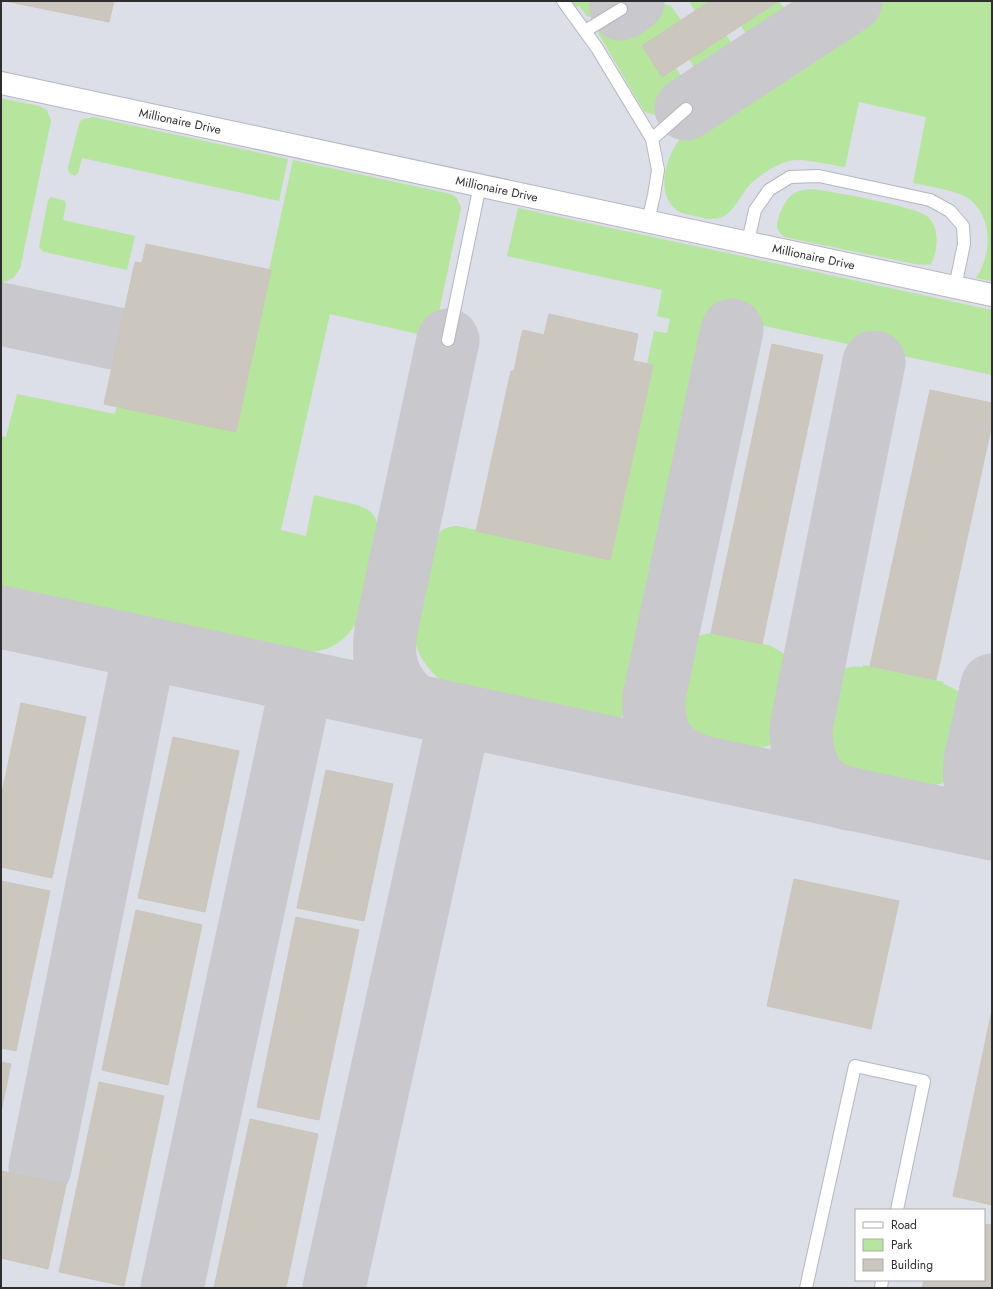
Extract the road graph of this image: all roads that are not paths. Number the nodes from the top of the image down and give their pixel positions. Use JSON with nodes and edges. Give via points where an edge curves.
{"nodes":[{"id":1,"x":563,"y":1,"type":"edge"},
{"id":2,"x":621,"y":9,"type":"dead end"},
{"id":3,"x":585,"y":31,"type":"junction"},
{"id":4,"x":1,"y":83,"type":"edge"},
{"id":5,"x":686,"y":109,"type":"dead end"},
{"id":6,"x":652,"y":139,"type":"junction"},
{"id":7,"x":480,"y":185,"type":"junction"},
{"id":8,"x":648,"y":221,"type":"junction"},
{"id":9,"x":748,"y":242,"type":"junction"},
{"id":10,"x":955,"y":287,"type":"junction"},
{"id":11,"x":992,"y":295,"type":"edge"},
{"id":12,"x":448,"y":340,"type":"dead end"},
{"id":13,"x":897,"y":1209,"type":"edge"},
{"id":14,"x":806,"y":1288,"type":"edge"}],
"edges":[{"from":1,"to":3,"type":"lane"},
{"from":2,"to":3,"type":"lane"},
{"from":3,"to":6,"type":"lane"},
{"from":4,"to":7,"type":"street","name":"Millionaire Drive"},
{"from":5,"to":6,"type":"lane"},
{"from":6,"to":8,"type":"lane","via":[[658,170]]},
{"from":7,"to":8,"type":"street","name":"Millionaire Drive"},
{"from":7,"to":12,"type":"lane"},
{"from":8,"to":9,"type":"street","name":"Millionaire Drive"},
{"from":9,"to":10,"type":"street","name":"Millionaire Drive"},
{"from":9,"to":10,"type":"lane","via":[[755,210],[769,190],[790,177],[819,176],[930,200],[950,211],[963,226],[964,244]]},
{"from":10,"to":11,"type":"street","name":"Millionaire Drive"},
{"from":13,"to":14,"type":"lane","via":[[924,1081],[855,1066]]}]}
